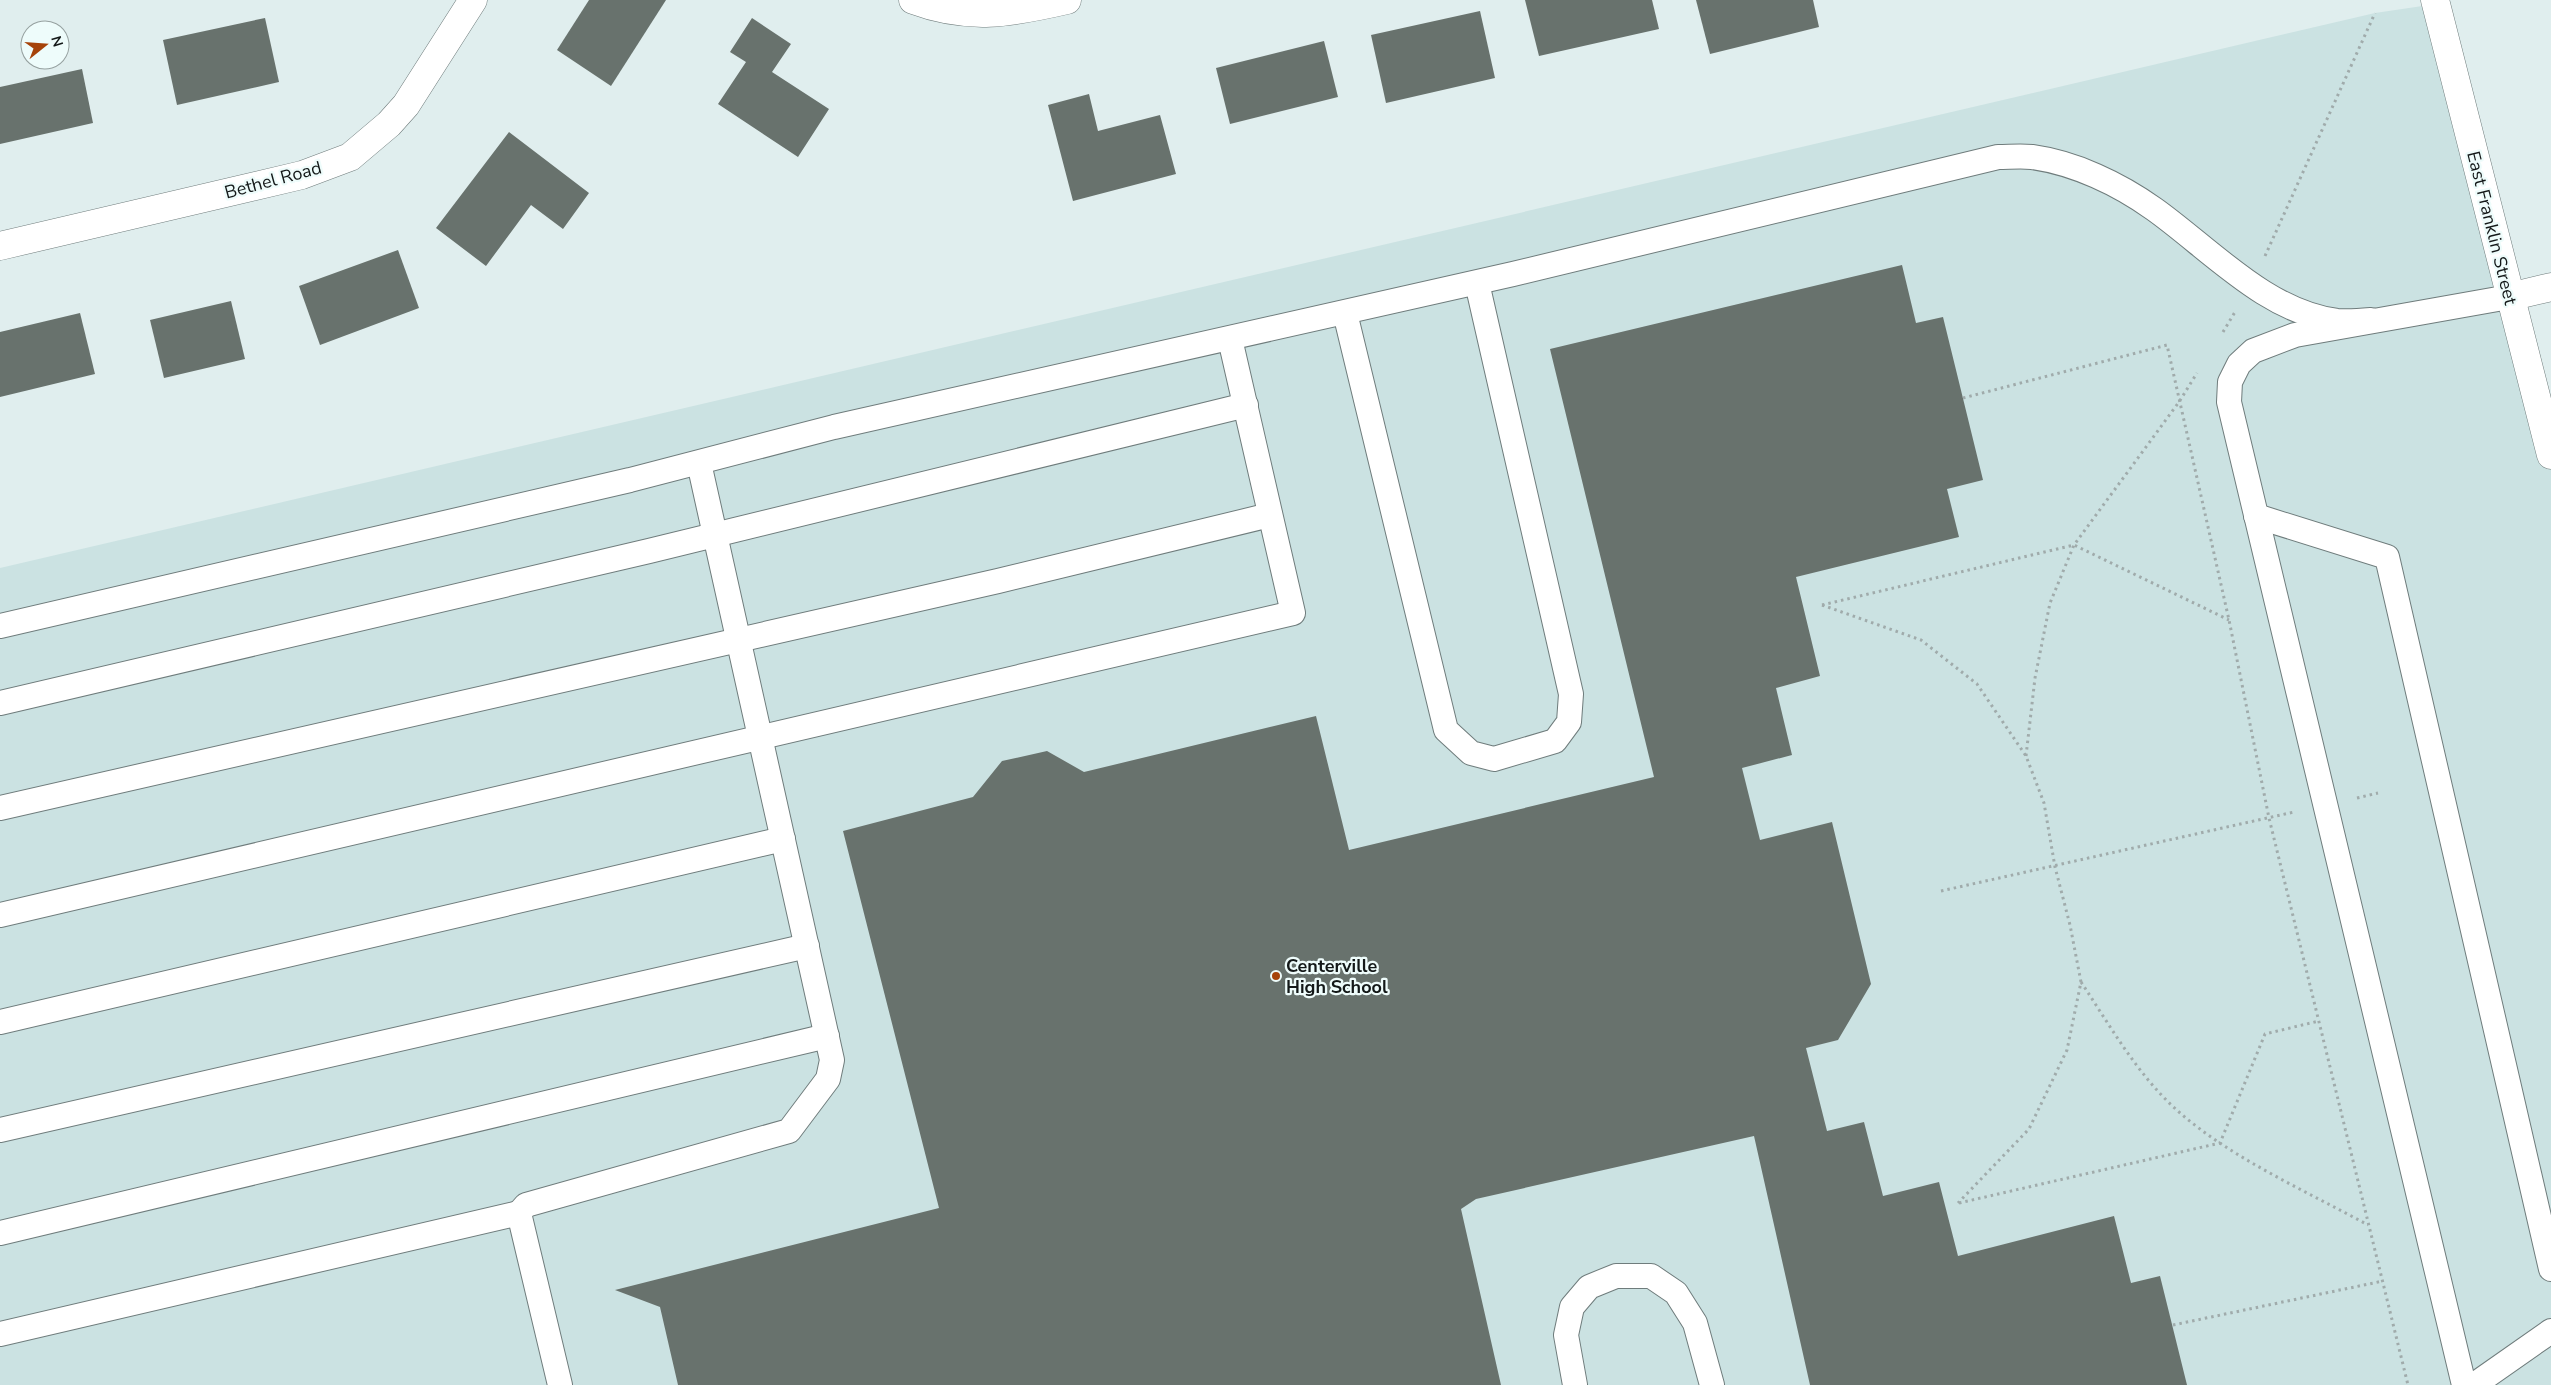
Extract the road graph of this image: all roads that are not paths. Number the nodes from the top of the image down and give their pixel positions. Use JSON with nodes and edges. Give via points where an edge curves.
{"nodes":[{"id":1,"x":473,"y":0,"type":"edge"},
{"id":2,"x":913,"y":0,"type":"edge"},
{"id":3,"x":1067,"y":0,"type":"edge"},
{"id":4,"x":2434,"y":0,"type":"edge"},
{"id":5,"x":0,"y":246,"type":"edge"},
{"id":6,"x":1477,"y":282,"type":"junction"},
{"id":7,"x":2551,"y":287,"type":"edge"},
{"id":8,"x":2509,"y":297,"type":"junction"},
{"id":9,"x":1345,"y":313,"type":"junction"},
{"id":10,"x":2371,"y":320,"type":"junction"},
{"id":11,"x":1230,"y":339,"type":"junction"},
{"id":12,"x":1246,"y":405,"type":"junction"},
{"id":13,"x":2551,"y":455,"type":"edge"},
{"id":14,"x":699,"y":463,"type":"junction"},
{"id":15,"x":1270,"y":515,"type":"junction"},
{"id":16,"x":2256,"y":516,"type":"junction"},
{"id":17,"x":716,"y":535,"type":"junction"},
{"id":18,"x":0,"y":626,"type":"edge"},
{"id":19,"x":739,"y":639,"type":"junction"},
{"id":20,"x":0,"y":703,"type":"edge"},
{"id":21,"x":760,"y":736,"type":"junction"},
{"id":22,"x":0,"y":808,"type":"edge"},
{"id":23,"x":783,"y":839,"type":"junction"},
{"id":24,"x":0,"y":915,"type":"edge"},
{"id":25,"x":807,"y":946,"type":"junction"},
{"id":26,"x":0,"y":1022,"type":"edge"},
{"id":27,"x":827,"y":1036,"type":"junction"},
{"id":28,"x":0,"y":1130,"type":"edge"},
{"id":29,"x":519,"y":1213,"type":"junction"},
{"id":30,"x":0,"y":1233,"type":"edge"},
{"id":31,"x":2551,"y":1269,"type":"edge"},
{"id":32,"x":2551,"y":1331,"type":"edge"},
{"id":33,"x":0,"y":1334,"type":"edge"},
{"id":34,"x":560,"y":1385,"type":"edge"},
{"id":35,"x":1575,"y":1385,"type":"edge"},
{"id":36,"x":1712,"y":1385,"type":"edge"},
{"id":37,"x":2464,"y":1385,"type":"edge"},
{"id":38,"x":2474,"y":1385,"type":"edge"}],
"edges":[{"from":1,"to":5,"type":"street","name":"Bethel Road","via":[[406,105],[389,124],[350,156],[302,175]]},
{"from":2,"to":3,"type":"street","via":[[972,14],[1012,12]]},
{"from":4,"to":8,"type":"street","name":"East Franklin Street"},
{"from":6,"to":9,"type":"lane"},
{"from":6,"to":9,"type":"lane","via":[[1571,694],[1569,722],[1555,740],[1494,759],[1471,753],[1446,730]]},
{"from":6,"to":10,"type":"lane","via":[[1998,157],[2032,157],[2066,165],[2112,183],[2154,209],[2252,284],[2306,313],[2338,321]]},
{"from":7,"to":8,"type":"street"},
{"from":8,"to":10,"type":"lane"},
{"from":8,"to":13,"type":"street","name":"East Franklin Street"},
{"from":9,"to":11,"type":"lane"},
{"from":10,"to":16,"type":"lane","via":[[2295,335],[2252,351],[2239,364],[2230,382],[2229,402]]},
{"from":11,"to":12,"type":"lane"},
{"from":11,"to":14,"type":"lane","via":[[834,428]]},
{"from":12,"to":15,"type":"lane"},
{"from":12,"to":17,"type":"lane"},
{"from":14,"to":17,"type":"lane"},
{"from":14,"to":18,"type":"lane"},
{"from":15,"to":19,"type":"lane"},
{"from":15,"to":21,"type":"lane","via":[[1293,613]]},
{"from":16,"to":31,"type":"lane","via":[[2387,557]]},
{"from":16,"to":37,"type":"lane"},
{"from":17,"to":19,"type":"lane"},
{"from":17,"to":20,"type":"lane"},
{"from":19,"to":21,"type":"lane"},
{"from":19,"to":22,"type":"lane"},
{"from":21,"to":23,"type":"lane"},
{"from":21,"to":24,"type":"lane"},
{"from":23,"to":25,"type":"lane"},
{"from":23,"to":26,"type":"lane"},
{"from":25,"to":27,"type":"lane"},
{"from":25,"to":28,"type":"lane"},
{"from":27,"to":29,"type":"lane","via":[[832,1060],[828,1079],[789,1130],[526,1205]]},
{"from":27,"to":30,"type":"lane"},
{"from":29,"to":33,"type":"lane"},
{"from":29,"to":34,"type":"lane"},
{"from":32,"to":38,"type":"lane"},
{"from":35,"to":36,"type":"lane","via":[[1566,1335],[1572,1307],[1589,1287],[1616,1276],[1652,1276],[1676,1293],[1696,1323]]}]}
